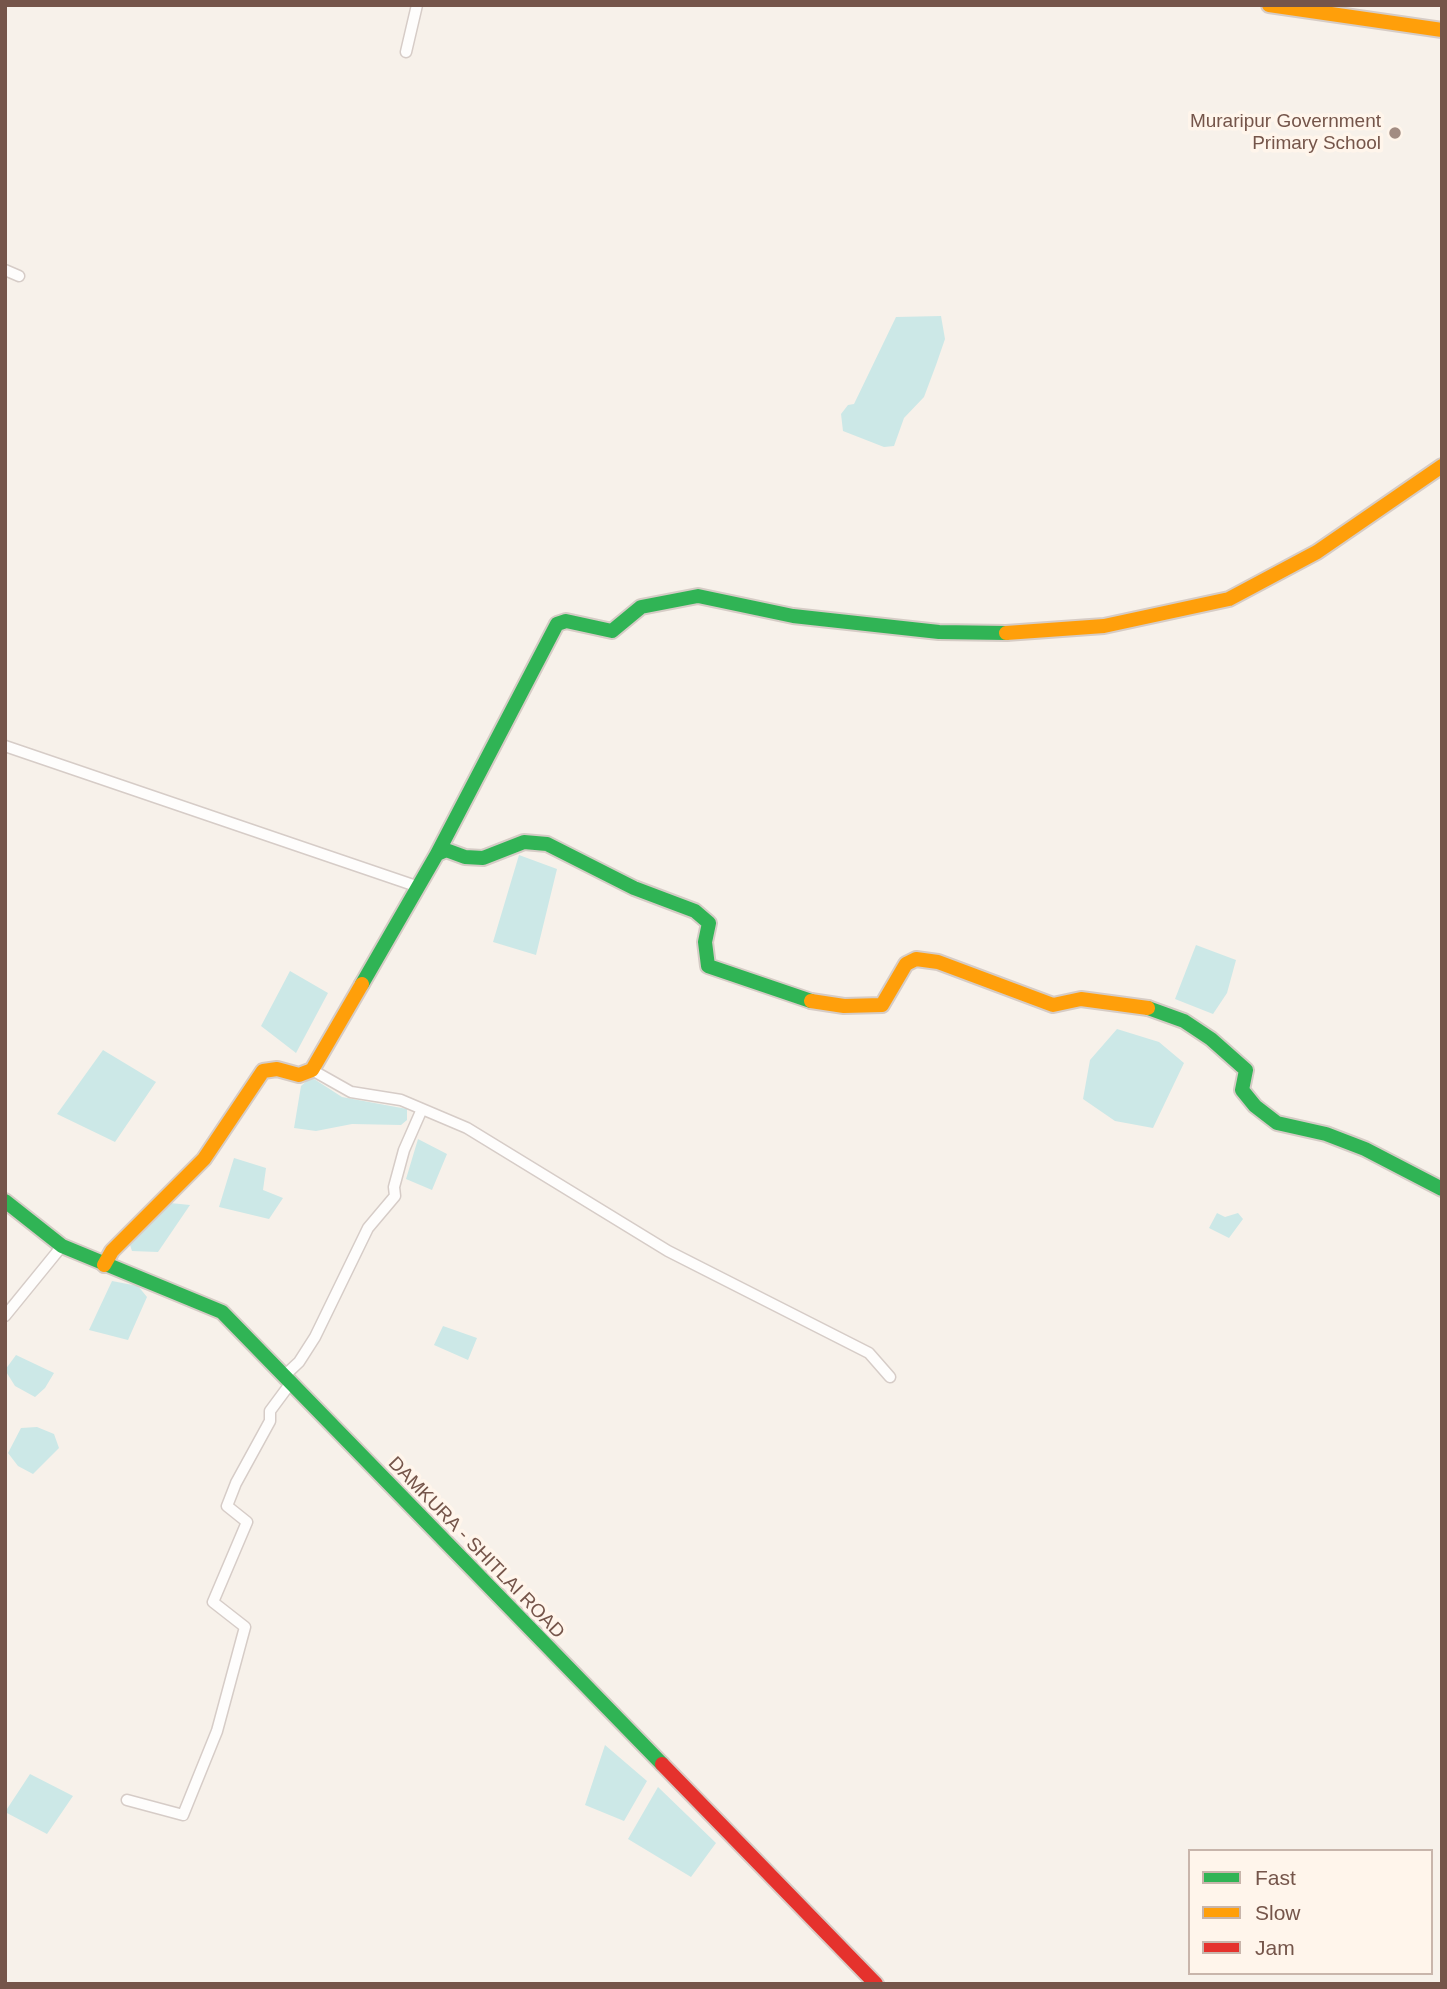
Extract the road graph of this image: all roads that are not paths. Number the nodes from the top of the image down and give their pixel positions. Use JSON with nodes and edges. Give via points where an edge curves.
{"nodes":[{"id":1,"x":417,"y":5,"type":"edge"},
{"id":2,"x":1269,"y":5,"type":"edge"},
{"id":3,"x":1442,"y":30,"type":"edge"},
{"id":4,"x":406,"y":52,"type":"dead end"},
{"id":5,"x":5,"y":270,"type":"edge"},
{"id":6,"x":19,"y":276,"type":"dead end"},
{"id":7,"x":1442,"y":466,"type":"edge"},
{"id":8,"x":5,"y":746,"type":"edge"},
{"id":9,"x":437,"y":854,"type":"junction"},
{"id":10,"x":416,"y":886,"type":"junction"},
{"id":11,"x":312,"y":1070,"type":"junction"},
{"id":12,"x":422,"y":1109,"type":"junction"},
{"id":13,"x":1442,"y":1189,"type":"edge"},
{"id":14,"x":5,"y":1201,"type":"edge"},
{"id":15,"x":62,"y":1246,"type":"junction"},
{"id":16,"x":104,"y":1265,"type":"junction"},
{"id":17,"x":5,"y":1316,"type":"edge"},
{"id":18,"x":890,"y":1377,"type":"dead end"},
{"id":19,"x":287,"y":1381,"type":"junction"},
{"id":20,"x":127,"y":1800,"type":"dead end"},
{"id":21,"x":876,"y":1984,"type":"edge"}],
"edges":[{"from":1,"to":4,"type":"street"},
{"from":2,"to":3,"type":"main road"},
{"from":5,"to":6,"type":"street"},
{"from":7,"to":9,"type":"main road","via":[[1317,552],[1229,599],[1104,626],[1015,633],[939,632],[793,616],[698,596],[641,607],[612,631],[566,621],[557,624]]},
{"from":8,"to":10,"type":"street"},
{"from":9,"to":10,"type":"main road"},
{"from":9,"to":13,"type":"main road","via":[[446,850],[483,858],[524,842],[547,844],[634,888],[695,911],[709,923],[705,942],[708,967],[811,1001],[882,1005],[905,964],[916,959],[939,962],[1054,1005],[1081,999],[1142,1006],[1184,1021],[1212,1039],[1246,1070],[1242,1090],[1278,1123],[1365,1149]]},
{"from":10,"to":11,"type":"main road"},
{"from":11,"to":12,"type":"street","via":[[351,1092],[401,1100]]},
{"from":11,"to":16,"type":"main road","via":[[299,1074],[263,1071],[204,1159],[112,1251]]},
{"from":12,"to":18,"type":"street","via":[[467,1128],[701,1270],[869,1353]]},
{"from":12,"to":19,"type":"street","via":[[404,1150],[395,1196],[368,1227]]},
{"from":14,"to":15,"type":"main road","name":"DAMKURA - SHITLAI ROAD"},
{"from":15,"to":16,"type":"main road","name":"DAMKURA - SHITLAI ROAD"},
{"from":15,"to":17,"type":"street"},
{"from":16,"to":19,"type":"main road","name":"DAMKURA - SHITLAI ROAD","via":[[222,1312]]},
{"from":19,"to":20,"type":"street","via":[[228,1506],[247,1522],[213,1602],[245,1627],[217,1731],[183,1815]]},
{"from":19,"to":21,"type":"main road","name":"DAMKURA - SHITLAI ROAD"}]}
